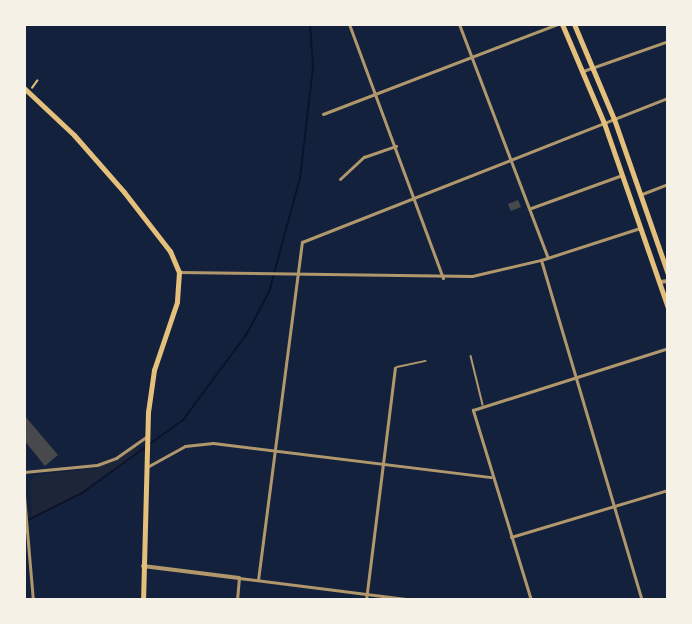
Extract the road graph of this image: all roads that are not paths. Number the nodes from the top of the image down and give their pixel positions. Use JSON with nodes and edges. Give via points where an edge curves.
{"nodes":[{"id":1,"x":349,"y":24,"type":"edge"},
{"id":2,"x":459,"y":24,"type":"edge"},
{"id":3,"x":557,"y":24,"type":"edge"},
{"id":4,"x":562,"y":24,"type":"edge"},
{"id":5,"x":574,"y":24,"type":"edge"},
{"id":6,"x":668,"y":41,"type":"edge"},
{"id":7,"x":472,"y":58,"type":"junction"},
{"id":8,"x":594,"y":68,"type":"junction"},
{"id":9,"x":583,"y":71,"type":"junction"},
{"id":10,"x":24,"y":88,"type":"edge"},
{"id":11,"x":377,"y":93,"type":"junction"},
{"id":12,"x":668,"y":98,"type":"edge"},
{"id":13,"x":323,"y":114,"type":"dead end"},
{"id":14,"x":614,"y":119,"type":"junction"},
{"id":15,"x":604,"y":123,"type":"junction"},
{"id":16,"x":396,"y":146,"type":"junction"},
{"id":17,"x":511,"y":158,"type":"junction"},
{"id":18,"x":623,"y":175,"type":"junction"},
{"id":19,"x":340,"y":179,"type":"dead end"},
{"id":20,"x":668,"y":184,"type":"edge"},
{"id":21,"x":640,"y":194,"type":"junction"},
{"id":22,"x":414,"y":198,"type":"junction"},
{"id":23,"x":531,"y":208,"type":"junction"},
{"id":24,"x":641,"y":227,"type":"junction"},
{"id":25,"x":548,"y":258,"type":"junction"},
{"id":26,"x":541,"y":260,"type":"junction"},
{"id":27,"x":179,"y":272,"type":"junction"},
{"id":28,"x":298,"y":274,"type":"junction"},
{"id":29,"x":668,"y":274,"type":"edge"},
{"id":30,"x":443,"y":278,"type":"junction"},
{"id":31,"x":668,"y":281,"type":"edge"},
{"id":32,"x":660,"y":282,"type":"junction"},
{"id":33,"x":668,"y":308,"type":"edge"},
{"id":34,"x":668,"y":348,"type":"edge"},
{"id":35,"x":471,"y":356,"type":"dead end"},
{"id":36,"x":426,"y":361,"type":"dead end"},
{"id":37,"x":395,"y":368,"type":"joint"},
{"id":38,"x":575,"y":376,"type":"junction"},
{"id":39,"x":483,"y":405,"type":"junction"},
{"id":40,"x":146,"y":436,"type":"junction"},
{"id":41,"x":274,"y":452,"type":"junction"},
{"id":42,"x":383,"y":463,"type":"junction"},
{"id":43,"x":145,"y":468,"type":"junction"},
{"id":44,"x":24,"y":472,"type":"edge"},
{"id":45,"x":491,"y":477,"type":"junction"},
{"id":46,"x":668,"y":490,"type":"edge"},
{"id":47,"x":24,"y":496,"type":"edge"},
{"id":48,"x":614,"y":507,"type":"junction"},
{"id":49,"x":512,"y":537,"type":"junction"},
{"id":50,"x":143,"y":566,"type":"junction"},
{"id":51,"x":239,"y":578,"type":"junction"},
{"id":52,"x":258,"y":580,"type":"junction"},
{"id":53,"x":366,"y":598,"type":"edge"},
{"id":54,"x":33,"y":600,"type":"edge"},
{"id":55,"x":143,"y":600,"type":"edge"},
{"id":56,"x":237,"y":600,"type":"edge"},
{"id":57,"x":414,"y":600,"type":"edge"},
{"id":58,"x":531,"y":600,"type":"edge"},
{"id":59,"x":642,"y":600,"type":"edge"}],
"edges":[{"from":1,"to":11,"type":"street"},
{"from":2,"to":7,"type":"street"},
{"from":3,"to":7,"type":"street"},
{"from":4,"to":9,"type":"main road"},
{"from":5,"to":8,"type":"main road"},
{"from":6,"to":8,"type":"street"},
{"from":7,"to":11,"type":"street"},
{"from":7,"to":17,"type":"street"},
{"from":8,"to":9,"type":"street"},
{"from":8,"to":14,"type":"main road"},
{"from":9,"to":15,"type":"main road"},
{"from":10,"to":27,"type":"main road","via":[[74,135],[124,192],[170,251]]},
{"from":11,"to":13,"type":"street"},
{"from":11,"to":16,"type":"street"},
{"from":12,"to":14,"type":"street"},
{"from":14,"to":15,"type":"street"},
{"from":14,"to":21,"type":"main road"},
{"from":15,"to":17,"type":"street"},
{"from":15,"to":18,"type":"main road"},
{"from":16,"to":19,"type":"street","via":[[364,157]]},
{"from":16,"to":22,"type":"street"},
{"from":17,"to":22,"type":"street"},
{"from":17,"to":23,"type":"street"},
{"from":18,"to":23,"type":"street"},
{"from":18,"to":24,"type":"main road"},
{"from":20,"to":21,"type":"street"},
{"from":21,"to":29,"type":"main road"},
{"from":22,"to":28,"type":"street","via":[[302,242]]},
{"from":22,"to":30,"type":"street"},
{"from":23,"to":25,"type":"street"},
{"from":24,"to":25,"type":"street"},
{"from":24,"to":32,"type":"main road"},
{"from":25,"to":26,"type":"street"},
{"from":26,"to":30,"type":"street","via":[[488,274]]},
{"from":26,"to":38,"type":"street"},
{"from":27,"to":28,"type":"street"},
{"from":27,"to":40,"type":"main road","via":[[177,302],[152,381]]},
{"from":28,"to":30,"type":"street"},
{"from":28,"to":41,"type":"street"},
{"from":31,"to":32,"type":"street"},
{"from":32,"to":33,"type":"main road"},
{"from":34,"to":38,"type":"street"},
{"from":35,"to":39,"type":"lane"},
{"from":36,"to":37,"type":"lane"},
{"from":37,"to":42,"type":"street"},
{"from":38,"to":39,"type":"street"},
{"from":38,"to":48,"type":"street"},
{"from":39,"to":45,"type":"street","via":[[473,410]]},
{"from":40,"to":43,"type":"main road"},
{"from":40,"to":44,"type":"street","via":[[116,458],[97,465]]},
{"from":41,"to":42,"type":"street"},
{"from":41,"to":43,"type":"street","via":[[213,443],[184,446]]},
{"from":41,"to":52,"type":"street"},
{"from":42,"to":45,"type":"street"},
{"from":42,"to":53,"type":"street"},
{"from":43,"to":50,"type":"main road"},
{"from":45,"to":49,"type":"street"},
{"from":46,"to":48,"type":"street"},
{"from":47,"to":54,"type":"street"},
{"from":48,"to":49,"type":"street"},
{"from":48,"to":59,"type":"street"},
{"from":49,"to":58,"type":"street"},
{"from":50,"to":51,"type":"street"},
{"from":50,"to":55,"type":"main road"},
{"from":51,"to":52,"type":"street"},
{"from":51,"to":56,"type":"street"},
{"from":52,"to":53,"type":"street"},
{"from":53,"to":57,"type":"street"}]}
